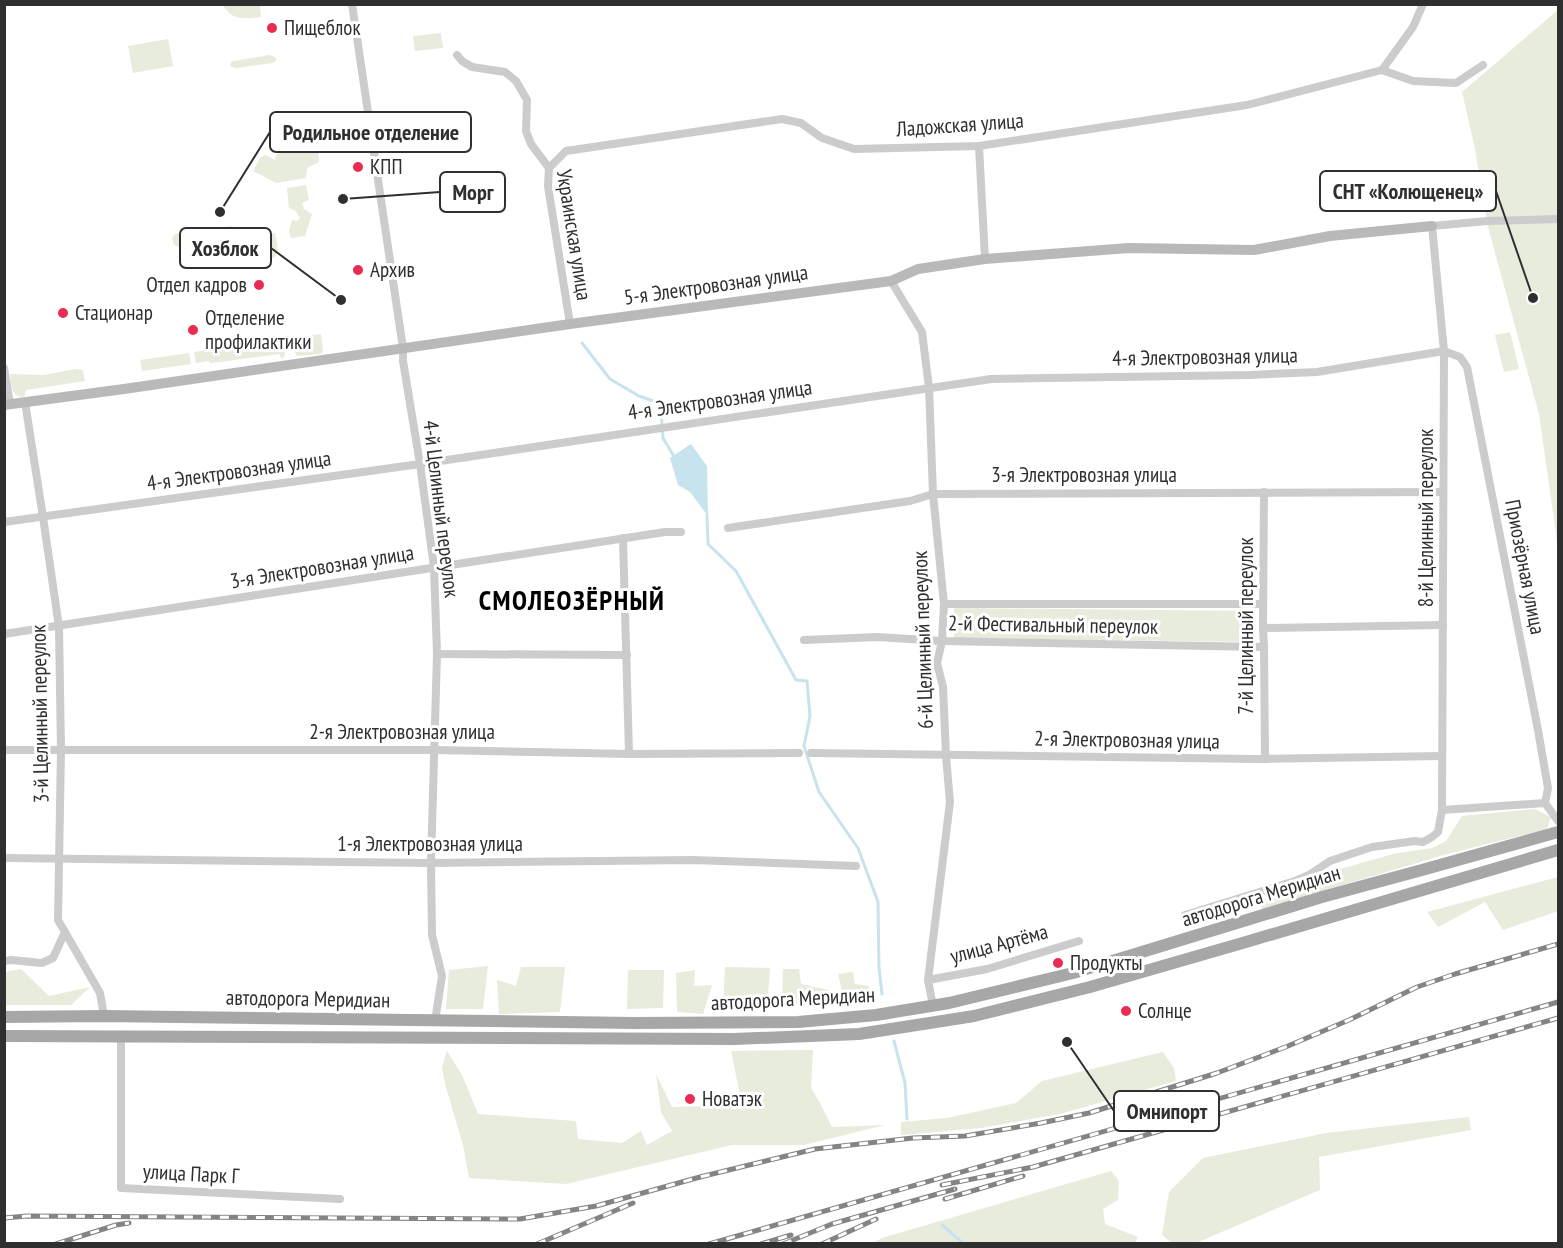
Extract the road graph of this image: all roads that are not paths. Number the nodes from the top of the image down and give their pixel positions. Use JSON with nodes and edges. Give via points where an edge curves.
{"nodes":[{"id":1,"x":352,"y":4,"type":"edge"},
{"id":2,"x":1423,"y":4,"type":"edge"},
{"id":3,"x":457,"y":55,"type":"dead end"},
{"id":4,"x":1483,"y":65,"type":"dead end"},
{"id":5,"x":1382,"y":70,"type":"junction"},
{"id":6,"x":979,"y":146,"type":"junction"},
{"id":7,"x":549,"y":168,"type":"junction"},
{"id":8,"x":1558,"y":219,"type":"edge"},
{"id":9,"x":1432,"y":226,"type":"junction"},
{"id":10,"x":985,"y":259,"type":"junction"},
{"id":11,"x":891,"y":281,"type":"junction"},
{"id":12,"x":570,"y":324,"type":"junction"},
{"id":13,"x":403,"y":348,"type":"junction"},
{"id":14,"x":1444,"y":351,"type":"junction"},
{"id":15,"x":4,"y":368,"type":"edge"},
{"id":16,"x":928,"y":387,"type":"junction"},
{"id":17,"x":25,"y":402,"type":"junction"},
{"id":18,"x":7,"y":405,"type":"edge"},
{"id":19,"x":420,"y":464,"type":"junction"},
{"id":20,"x":1263,"y":492,"type":"junction"},
{"id":21,"x":1443,"y":492,"type":"junction"},
{"id":22,"x":933,"y":494,"type":"junction"},
{"id":23,"x":43,"y":517,"type":"junction"},
{"id":24,"x":4,"y":522,"type":"edge"},
{"id":25,"x":728,"y":528,"type":"dead end"},
{"id":26,"x":681,"y":532,"type":"dead end"},
{"id":27,"x":623,"y":538,"type":"junction"},
{"id":28,"x":434,"y":567,"type":"junction"},
{"id":29,"x":944,"y":604,"type":"junction"},
{"id":30,"x":1263,"y":604,"type":"junction"},
{"id":31,"x":1443,"y":625,"type":"junction"},
{"id":32,"x":59,"y":627,"type":"junction"},
{"id":33,"x":1263,"y":628,"type":"junction"},
{"id":34,"x":4,"y":634,"type":"edge"},
{"id":35,"x":804,"y":640,"type":"dead end"},
{"id":36,"x":942,"y":641,"type":"junction"},
{"id":37,"x":1264,"y":647,"type":"junction"},
{"id":38,"x":437,"y":654,"type":"junction"},
{"id":39,"x":627,"y":655,"type":"junction"},
{"id":40,"x":4,"y":750,"type":"edge"},
{"id":41,"x":60,"y":750,"type":"junction"},
{"id":42,"x":434,"y":750,"type":"junction"},
{"id":43,"x":799,"y":753,"type":"dead end"},
{"id":44,"x":811,"y":753,"type":"dead end"},
{"id":45,"x":629,"y":754,"type":"junction"},
{"id":46,"x":946,"y":756,"type":"junction"},
{"id":47,"x":1442,"y":756,"type":"junction"},
{"id":48,"x":1265,"y":759,"type":"junction"},
{"id":49,"x":1545,"y":803,"type":"junction"},
{"id":50,"x":1442,"y":810,"type":"junction"},
{"id":51,"x":1558,"y":822,"type":"edge"},
{"id":52,"x":1558,"y":832,"type":"edge"},
{"id":53,"x":1558,"y":850,"type":"edge"},
{"id":54,"x":4,"y":858,"type":"edge"},
{"id":55,"x":58,"y":858,"type":"junction"},
{"id":56,"x":431,"y":863,"type":"junction"},
{"id":57,"x":856,"y":866,"type":"dead end"},
{"id":58,"x":1185,"y":915,"type":"dead end"},
{"id":59,"x":65,"y":932,"type":"junction"},
{"id":60,"x":1079,"y":941,"type":"dead end"},
{"id":61,"x":4,"y":961,"type":"edge"},
{"id":62,"x":928,"y":980,"type":"junction"},
{"id":63,"x":933,"y":1006,"type":"junction"},
{"id":64,"x":104,"y":1016,"type":"junction"},
{"id":65,"x":4,"y":1017,"type":"edge"},
{"id":66,"x":435,"y":1021,"type":"junction"},
{"id":67,"x":937,"y":1023,"type":"junction"},
{"id":68,"x":4,"y":1036,"type":"edge"},
{"id":69,"x":121,"y":1036,"type":"junction"},
{"id":70,"x":340,"y":1199,"type":"dead end"}],
"edges":[{"from":1,"to":13,"type":"street","name":"4-й Целинный переулок"},
{"from":2,"to":5,"type":"street","via":[[1413,27]]},
{"from":3,"to":7,"type":"street","name":"Украинская улица","via":[[472,67],[505,72],[516,81],[527,100],[526,131]]},
{"from":4,"to":5,"type":"street","via":[[1456,83],[1413,81]]},
{"from":5,"to":6,"type":"street","name":"Ладожская улица","via":[[1247,105]]},
{"from":6,"to":7,"type":"street","name":"Ладожская улица","via":[[854,149],[822,138],[801,123],[782,119],[566,151]]},
{"from":6,"to":10,"type":"street"},
{"from":7,"to":12,"type":"street","name":"Украинская улица","via":[[548,186]]},
{"from":8,"to":9,"type":"street"},
{"from":9,"to":10,"type":"street","name":"5-я Электровозная улица","via":[[1330,236],[1254,250],[1129,249]]},
{"from":9,"to":14,"type":"street","name":"8-й Целинный переулок"},
{"from":10,"to":11,"type":"street","name":"5-я Электровозная улица","via":[[918,269]]},
{"from":11,"to":12,"type":"street","name":"5-я Электровозная улица"},
{"from":11,"to":16,"type":"street","name":"6-й Целинный переулок","via":[[922,332]]},
{"from":12,"to":13,"type":"street","name":"5-я Электровозная улица"},
{"from":13,"to":17,"type":"street","name":"5-я Электровозная улица"},
{"from":13,"to":19,"type":"street","name":"4-й Целинный переулок"},
{"from":14,"to":16,"type":"street","name":"4-я Электровозная улица","via":[[1317,372],[991,379]]},
{"from":14,"to":21,"type":"street","name":"8-й Целинный переулок"},
{"from":14,"to":49,"type":"street","name":"Приозёрная улица","via":[[1460,357],[1467,367],[1538,730],[1548,788]]},
{"from":15,"to":18,"type":"street"},
{"from":16,"to":19,"type":"street","name":"4-я Электровозная улица"},
{"from":16,"to":22,"type":"street","name":"6-й Целинный переулок"},
{"from":17,"to":18,"type":"street","name":"5-я Электровозная улица"},
{"from":17,"to":23,"type":"street","name":"3-й Целинный переулок"},
{"from":19,"to":23,"type":"street","name":"4-я Электровозная улица"},
{"from":19,"to":28,"type":"street","name":"4-й Целинный переулок"},
{"from":20,"to":21,"type":"street","name":"3-я Электровозная улица"},
{"from":20,"to":22,"type":"street","name":"3-я Электровозная улица"},
{"from":20,"to":30,"type":"street","name":"7-й Целинный переулок"},
{"from":21,"to":31,"type":"street","name":"8-й Целинный переулок"},
{"from":22,"to":25,"type":"street","name":"3-я Электровозная улица","via":[[910,501]]},
{"from":22,"to":29,"type":"street","name":"6-й Целинный переулок"},
{"from":23,"to":24,"type":"street","name":"4-я Электровозная улица"},
{"from":23,"to":32,"type":"street","name":"3-й Целинный переулок"},
{"from":26,"to":27,"type":"street","name":"3-я Электровозная улица"},
{"from":27,"to":28,"type":"street","name":"3-я Электровозная улица"},
{"from":27,"to":39,"type":"street"},
{"from":28,"to":32,"type":"street","name":"3-я Электровозная улица"},
{"from":28,"to":38,"type":"street","name":"4-й Целинный переулок"},
{"from":29,"to":30,"type":"street","name":"2-й Фестивальный переулок"},
{"from":29,"to":36,"type":"street","name":"6-й Целинный переулок"},
{"from":30,"to":33,"type":"street","name":"7-й Целинный переулок"},
{"from":31,"to":33,"type":"street"},
{"from":31,"to":47,"type":"street","name":"8-й Целинный переулок"},
{"from":32,"to":34,"type":"street","name":"3-я Электровозная улица"},
{"from":32,"to":41,"type":"street","name":"3-й Целинный переулок"},
{"from":33,"to":37,"type":"street","name":"7-й Целинный переулок"},
{"from":35,"to":36,"type":"street","name":"2-й Фестивальный переулок","via":[[878,637]]},
{"from":36,"to":37,"type":"street","name":"2-й Фестивальный переулок"},
{"from":36,"to":46,"type":"street","name":"6-й Целинный переулок","via":[[937,663],[943,687]]},
{"from":37,"to":48,"type":"street","name":"7-й Целинный переулок"},
{"from":38,"to":39,"type":"street"},
{"from":38,"to":42,"type":"street","name":"4-й Целинный переулок"},
{"from":39,"to":45,"type":"street"},
{"from":40,"to":41,"type":"street","name":"2-я Электровозная улица"},
{"from":41,"to":42,"type":"street","name":"2-я Электровозная улица"},
{"from":41,"to":55,"type":"street","name":"3-й Целинный переулок"},
{"from":42,"to":45,"type":"street","name":"2-я Электровозная улица"},
{"from":42,"to":56,"type":"street","name":"4-й Целинный переулок"},
{"from":43,"to":45,"type":"street","name":"2-я Электровозная улица"},
{"from":44,"to":46,"type":"street","name":"2-я Электровозная улица"},
{"from":46,"to":48,"type":"street","name":"2-я Электровозная улица"},
{"from":46,"to":62,"type":"street","name":"6-й Целинный переулок","via":[[950,802]]},
{"from":47,"to":48,"type":"street","name":"2-я Электровозная улица"},
{"from":47,"to":50,"type":"street","name":"8-й Целинный переулок"},
{"from":49,"to":50,"type":"street"},
{"from":49,"to":51,"type":"street"},
{"from":50,"to":58,"type":"street","via":[[1438,832],[1423,842],[1372,847],[1330,861],[1294,881]]},
{"from":52,"to":63,"type":"main road","name":"автодорога Меридиан","via":[[1323,897],[1073,973]]},
{"from":53,"to":67,"type":"main road","name":"автодорога Меридиан","via":[[1090,987]]},
{"from":54,"to":55,"type":"street","name":"1-я Электровозная улица"},
{"from":55,"to":56,"type":"street","name":"1-я Электровозная улица"},
{"from":55,"to":59,"type":"street","name":"3-й Целинный переулок","via":[[58,920]]},
{"from":56,"to":57,"type":"street","name":"1-я Электровозная улица","via":[[693,860]]},
{"from":56,"to":66,"type":"street","name":"4-й Целинный переулок","via":[[432,935],[442,976]]},
{"from":59,"to":61,"type":"street","via":[[53,958],[42,963]]},
{"from":59,"to":64,"type":"street","name":"3-й Целинный переулок","via":[[100,993]]},
{"from":60,"to":62,"type":"street","name":"улица Артёма","via":[[987,969]]},
{"from":62,"to":63,"type":"street","name":"6-й Целинный переулок"},
{"from":63,"to":66,"type":"main road","name":"автодорога Меридиан","via":[[798,1022]]},
{"from":63,"to":67,"type":"main road"},
{"from":64,"to":65,"type":"main road","name":"автодорога Меридиан"},
{"from":64,"to":66,"type":"main road","name":"автодорога Меридиан"},
{"from":67,"to":69,"type":"main road","name":"автодорога Меридиан","via":[[859,1034],[734,1039]]},
{"from":68,"to":69,"type":"main road","name":"автодорога Меридиан"},
{"from":69,"to":70,"type":"street","name":"улица Парк Г","via":[[121,1188]]}]}
